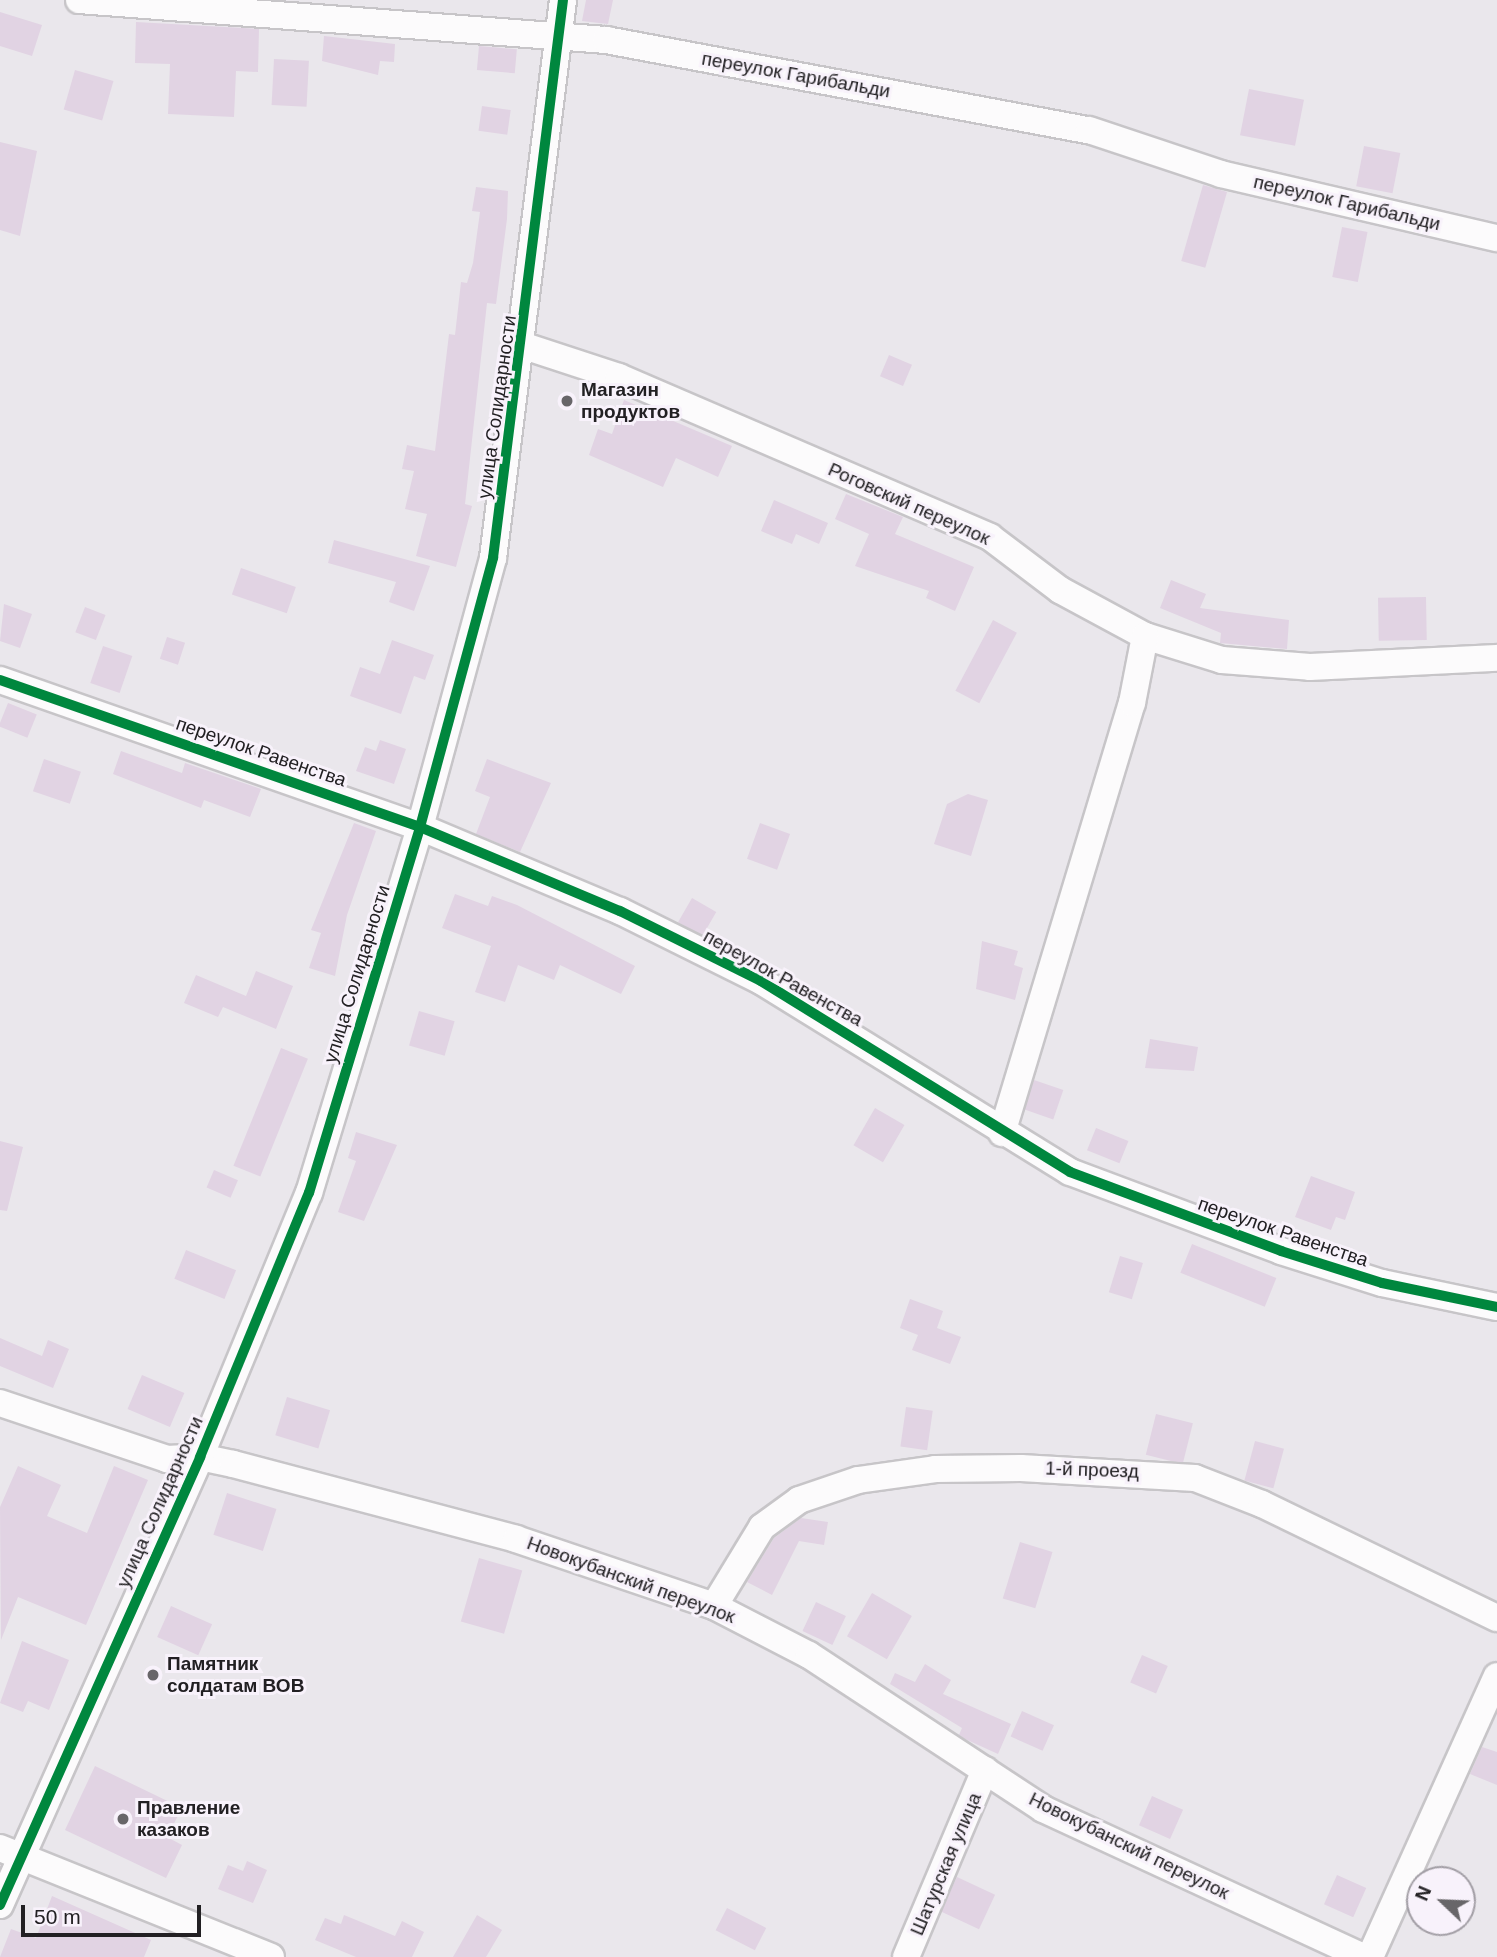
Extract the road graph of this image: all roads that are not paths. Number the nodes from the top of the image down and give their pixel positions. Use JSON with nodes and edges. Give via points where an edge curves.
{"nodes":[{"id":1,"x":79,"y":0,"type":"edge"},
{"id":2,"x":563,"y":0,"type":"edge"},
{"id":3,"x":557,"y":37,"type":"junction"},
{"id":4,"x":1497,"y":237,"type":"edge"},
{"id":5,"x":524,"y":346,"type":"junction"},
{"id":6,"x":1145,"y":636,"type":"junction"},
{"id":7,"x":1497,"y":658,"type":"edge"},
{"id":8,"x":0,"y":680,"type":"edge"},
{"id":9,"x":419,"y":827,"type":"junction"},
{"id":10,"x":1002,"y":1133,"type":"junction"},
{"id":11,"x":1497,"y":1307,"type":"edge"},
{"id":12,"x":0,"y":1403,"type":"edge"},
{"id":13,"x":200,"y":1457,"type":"junction"},
{"id":14,"x":714,"y":1606,"type":"junction"},
{"id":15,"x":1497,"y":1618,"type":"edge"},
{"id":16,"x":1497,"y":1676,"type":"edge"},
{"id":17,"x":985,"y":1770,"type":"junction"},
{"id":18,"x":11,"y":1852,"type":"edge"},
{"id":19,"x":0,"y":1905,"type":"edge"},
{"id":20,"x":271,"y":1957,"type":"edge"},
{"id":21,"x":906,"y":1957,"type":"edge"},
{"id":22,"x":1364,"y":1957,"type":"edge"},
{"id":23,"x":1370,"y":1957,"type":"edge"}],
"edges":[{"from":1,"to":3,"type":"street","name":"переулок Гарибальди"},
{"from":2,"to":3,"type":"street","name":"улица Солидарности"},
{"from":3,"to":4,"type":"street","name":"переулок Гарибальди","via":[[606,40],[1089,130],[1220,174]]},
{"from":3,"to":5,"type":"street","name":"улица Солидарности"},
{"from":5,"to":6,"type":"street","name":"Роговский переулок","via":[[619,377],[990,537],[1060,590]]},
{"from":5,"to":9,"type":"street","name":"улица Солидарности","via":[[493,558]]},
{"from":6,"to":7,"type":"street","name":"Роговский переулок","via":[[1222,660],[1310,667]]},
{"from":6,"to":10,"type":"street","via":[[1132,703]]},
{"from":8,"to":9,"type":"street","name":"переулок Равенства"},
{"from":9,"to":10,"type":"street","name":"переулок Равенства","via":[[620,911],[761,981]]},
{"from":9,"to":13,"type":"street","name":"улица Солидарности","via":[[309,1193]]},
{"from":10,"to":11,"type":"street","name":"переулок Равенства","via":[[1070,1172],[1206,1226],[1382,1283]]},
{"from":12,"to":13,"type":"street","name":"Новокубанский переулок","via":[[167,1459]]},
{"from":13,"to":14,"type":"street","name":"Новокубанский переулок","via":[[516,1539]]},
{"from":13,"to":18,"type":"street","name":"улица Солидарности"},
{"from":14,"to":15,"type":"street","name":"1-й проезд","via":[[762,1527],[799,1500],[858,1480],[935,1469],[1034,1468],[1195,1479],[1262,1504]]},
{"from":14,"to":17,"type":"street","name":"Новокубанский переулок","via":[[809,1655]]},
{"from":16,"to":23,"type":"street"},
{"from":17,"to":21,"type":"street","name":"Шатурская улица"},
{"from":17,"to":22,"type":"street","name":"Новокубанский переулок","via":[[1043,1809]]},
{"from":18,"to":19,"type":"street","name":"улица Солидарности"},
{"from":18,"to":20,"type":"street"}]}
